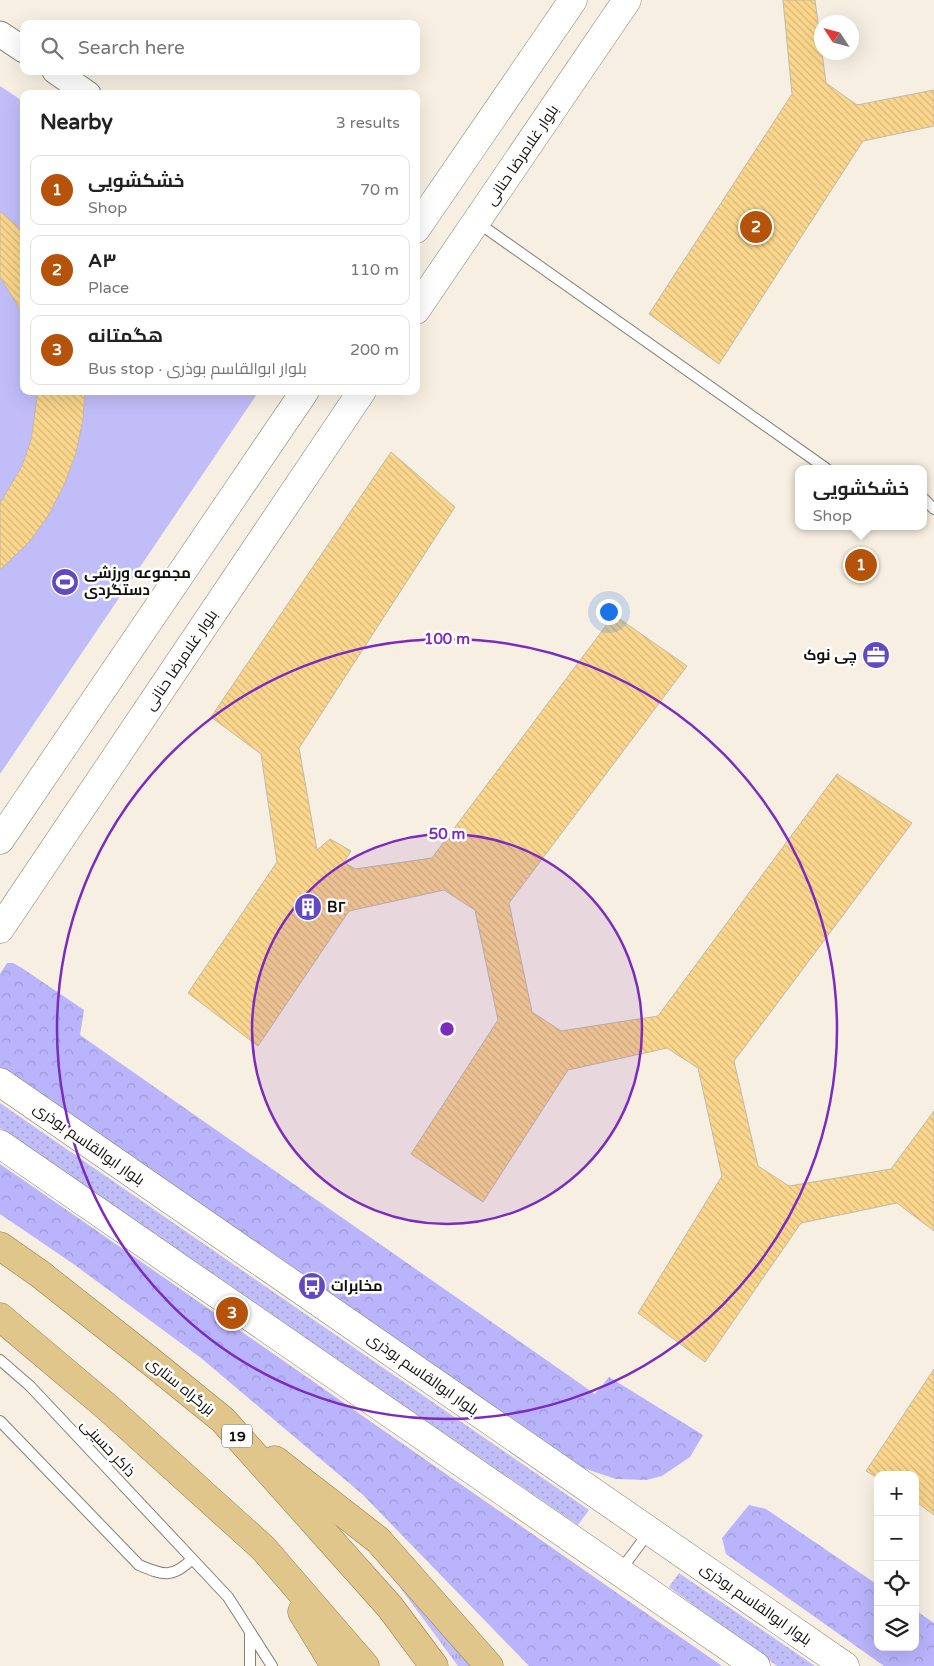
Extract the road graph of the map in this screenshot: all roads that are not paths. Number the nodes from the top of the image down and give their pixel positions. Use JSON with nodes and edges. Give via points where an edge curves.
{"nodes":[{"id":1,"x":573,"y":0,"type":"edge"},
{"id":2,"x":627,"y":0,"type":"edge"},
{"id":3,"x":0,"y":34,"type":"edge"},
{"id":4,"x":20,"y":47,"type":"edge"},
{"id":5,"x":61,"y":75,"type":"edge"},
{"id":6,"x":82,"y":90,"type":"edge"},
{"id":7,"x":476,"y":222,"type":"junction"},
{"id":8,"x":420,"y":223,"type":"edge"},
{"id":9,"x":420,"y":304,"type":"edge"},
{"id":10,"x":302,"y":395,"type":"edge"},
{"id":11,"x":359,"y":395,"type":"edge"},
{"id":12,"x":821,"y":465,"type":"edge"},
{"id":13,"x":0,"y":840,"type":"edge"},
{"id":14,"x":0,"y":929,"type":"edge"},
{"id":15,"x":0,"y":1082,"type":"edge"},
{"id":16,"x":0,"y":1144,"type":"edge"},
{"id":17,"x":0,"y":1246,"type":"edge"},
{"id":18,"x":0,"y":1317,"type":"edge"},
{"id":19,"x":0,"y":1360,"type":"edge"},
{"id":20,"x":223,"y":1420,"type":"junction"},
{"id":21,"x":0,"y":1421,"type":"edge"},
{"id":22,"x":650,"y":1531,"type":"junction"},
{"id":23,"x":263,"y":1548,"type":"junction"},
{"id":24,"x":192,"y":1559,"type":"junction"},
{"id":25,"x":620,"y":1572,"type":"junction"},
{"id":26,"x":250,"y":1631,"type":"junction"},
{"id":27,"x":250,"y":1666,"type":"edge"},
{"id":28,"x":272,"y":1666,"type":"edge"},
{"id":29,"x":335,"y":1666,"type":"edge"},
{"id":30,"x":365,"y":1666,"type":"edge"},
{"id":31,"x":434,"y":1666,"type":"edge"},
{"id":32,"x":489,"y":1666,"type":"edge"},
{"id":33,"x":756,"y":1666,"type":"edge"},
{"id":34,"x":845,"y":1666,"type":"edge"}],
"edges":[{"from":1,"to":8,"type":"main road"},
{"from":2,"to":7,"type":"main road","name":"بلوار غلامرضا حنانی"},
{"from":3,"to":4,"type":"street"},
{"from":5,"to":6,"type":"street"},
{"from":7,"to":9,"type":"main road","name":"بلوار غلامرضا حنانی"},
{"from":7,"to":12,"type":"lane"},
{"from":10,"to":13,"type":"main road"},
{"from":11,"to":14,"type":"main road","name":"بلوار غلامرضا حنانی"},
{"from":15,"to":22,"type":"main road","name":"بلوار ابوالقاسم بوذری"},
{"from":16,"to":25,"type":"main road"},
{"from":17,"to":20,"type":"highway","name":"بزرگراه ستاری","number":"19","via":[[126,1341]]},
{"from":18,"to":23,"type":"highway","via":[[107,1407]]},
{"from":19,"to":24,"type":"lane","name":"ذاکر حسینی","via":[[30,1386]]},
{"from":20,"to":31,"type":"highway","name":"بزرگراه ستاری","number":"19","via":[[390,1607]]},
{"from":20,"to":32,"type":"highway","via":[[378,1540]]},
{"from":21,"to":24,"type":"lane","via":[[139,1565],[161,1574],[180,1572]]},
{"from":22,"to":25,"type":"lane"},
{"from":22,"to":34,"type":"main road","name":"بلوار ابوالقاسم بوذری"},
{"from":23,"to":29,"type":"highway"},
{"from":23,"to":30,"type":"highway"},
{"from":24,"to":26,"type":"lane","name":"ذاکر حسینی","via":[[228,1597]]},
{"from":25,"to":33,"type":"main road"},
{"from":26,"to":27,"type":"lane"},
{"from":26,"to":28,"type":"lane","name":"ذاکر حسینی"}]}
